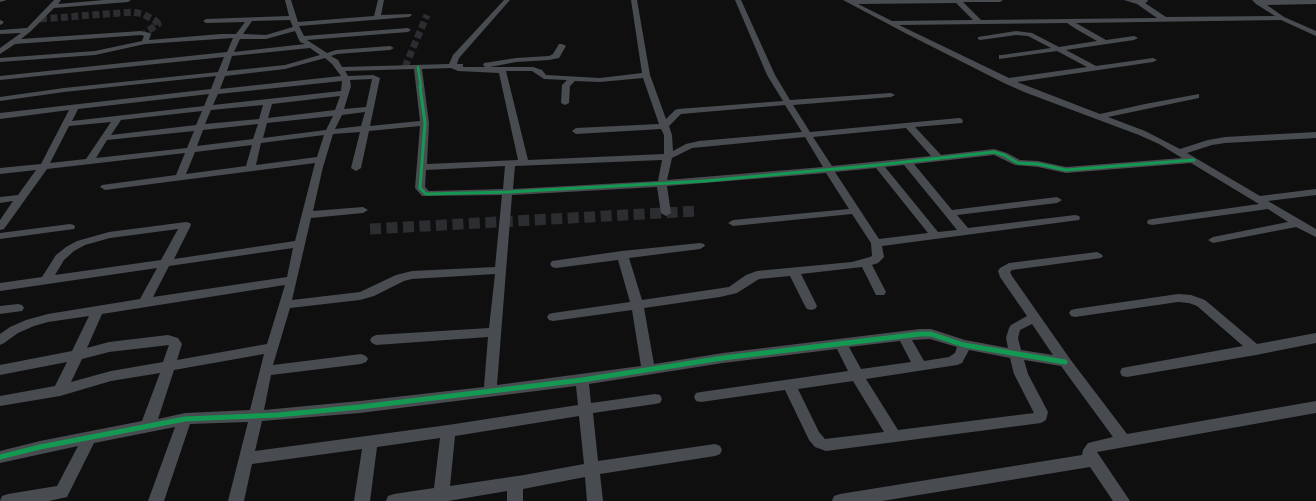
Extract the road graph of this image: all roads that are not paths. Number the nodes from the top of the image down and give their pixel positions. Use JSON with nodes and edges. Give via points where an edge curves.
{"nodes":[{"id":1,"x":0,"y":0,"type":"edge"},
{"id":2,"x":4,"y":0,"type":"edge"},
{"id":3,"x":58,"y":0,"type":"edge"},
{"id":4,"x":128,"y":0,"type":"edge"},
{"id":5,"x":288,"y":0,"type":"edge"},
{"id":6,"x":381,"y":0,"type":"edge"},
{"id":7,"x":507,"y":0,"type":"edge"},
{"id":8,"x":634,"y":0,"type":"edge"},
{"id":9,"x":738,"y":0,"type":"edge"},
{"id":10,"x":957,"y":0,"type":"edge"},
{"id":11,"x":1000,"y":0,"type":"edge"},
{"id":12,"x":1126,"y":0,"type":"edge"},
{"id":13,"x":848,"y":1,"type":"edge"},
{"id":14,"x":1143,"y":1,"type":"edge"},
{"id":15,"x":1257,"y":1,"type":"edge"},
{"id":16,"x":1316,"y":2,"type":"edge"},
{"id":17,"x":53,"y":6,"type":"junction"},
{"id":18,"x":409,"y":14,"type":"dead end"},
{"id":19,"x":377,"y":17,"type":"junction"},
{"id":20,"x":1282,"y":18,"type":"junction"},
{"id":21,"x":250,"y":19,"type":"junction"},
{"id":22,"x":1164,"y":19,"type":"junction"},
{"id":23,"x":1068,"y":20,"type":"junction"},
{"id":24,"x":206,"y":21,"type":"dead end"},
{"id":25,"x":978,"y":21,"type":"junction"},
{"id":26,"x":295,"y":23,"type":"junction"},
{"id":27,"x":890,"y":23,"type":"junction"},
{"id":28,"x":29,"y":30,"type":"junction"},
{"id":29,"x":408,"y":30,"type":"dead end"},
{"id":30,"x":0,"y":32,"type":"edge"},
{"id":31,"x":1316,"y":34,"type":"edge"},
{"id":32,"x":238,"y":36,"type":"junction"},
{"id":33,"x":302,"y":38,"type":"junction"},
{"id":34,"x":980,"y":38,"type":"dead end"},
{"id":35,"x":1134,"y":38,"type":"dead end"},
{"id":36,"x":12,"y":42,"type":"junction"},
{"id":37,"x":145,"y":42,"type":"junction"},
{"id":38,"x":1104,"y":42,"type":"junction"},
{"id":39,"x":310,"y":46,"type":"junction"},
{"id":40,"x":562,"y":46,"type":"dead end"},
{"id":41,"x":390,"y":48,"type":"dead end"},
{"id":42,"x":1059,"y":49,"type":"junction"},
{"id":43,"x":0,"y":52,"type":"edge"},
{"id":44,"x":228,"y":55,"type":"junction"},
{"id":45,"x":325,"y":55,"type":"junction"},
{"id":46,"x":1002,"y":57,"type":"dead end"},
{"id":47,"x":0,"y":60,"type":"edge"},
{"id":48,"x":1153,"y":60,"type":"dead end"},
{"id":49,"x":128,"y":66,"type":"junction"},
{"id":50,"x":452,"y":66,"type":"junction"},
{"id":51,"x":418,"y":67,"type":"junction"},
{"id":52,"x":1094,"y":68,"type":"junction"},
{"id":53,"x":340,"y":69,"type":"junction"},
{"id":54,"x":498,"y":69,"type":"junction"},
{"id":55,"x":170,"y":70,"type":"junction"},
{"id":56,"x":222,"y":74,"type":"junction"},
{"id":57,"x":646,"y":75,"type":"junction"},
{"id":58,"x":0,"y":78,"type":"edge"},
{"id":59,"x":346,"y":78,"type":"junction"},
{"id":60,"x":577,"y":78,"type":"junction"},
{"id":61,"x":1007,"y":81,"type":"junction"},
{"id":62,"x":108,"y":86,"type":"junction"},
{"id":63,"x":214,"y":92,"type":"junction"},
{"id":64,"x":345,"y":93,"type":"junction"},
{"id":65,"x":891,"y":95,"type":"dead end"},
{"id":66,"x":1196,"y":96,"type":"dead end"},
{"id":67,"x":0,"y":99,"type":"edge"},
{"id":68,"x":268,"y":102,"type":"junction"},
{"id":69,"x":565,"y":103,"type":"dead end"},
{"id":70,"x":788,"y":103,"type":"junction"},
{"id":71,"x":75,"y":107,"type":"junction"},
{"id":72,"x":208,"y":108,"type":"junction"},
{"id":73,"x":370,"y":109,"type":"junction"},
{"id":74,"x":339,"y":112,"type":"junction"},
{"id":75,"x":0,"y":116,"type":"edge"},
{"id":76,"x":1099,"y":117,"type":"junction"},
{"id":77,"x":118,"y":118,"type":"junction"},
{"id":78,"x":263,"y":121,"type":"junction"},
{"id":79,"x":959,"y":121,"type":"dead end"},
{"id":80,"x":425,"y":123,"type":"junction"},
{"id":81,"x":66,"y":124,"type":"junction"},
{"id":82,"x":663,"y":126,"type":"junction"},
{"id":83,"x":908,"y":126,"type":"junction"},
{"id":84,"x":199,"y":128,"type":"junction"},
{"id":85,"x":365,"y":129,"type":"junction"},
{"id":86,"x":576,"y":131,"type":"dead end"},
{"id":87,"x":329,"y":132,"type":"junction"},
{"id":88,"x":807,"y":134,"type":"junction"},
{"id":89,"x":1315,"y":136,"type":"edge"},
{"id":90,"x":105,"y":138,"type":"junction"},
{"id":91,"x":257,"y":142,"type":"junction"},
{"id":92,"x":190,"y":150,"type":"junction"},
{"id":93,"x":1180,"y":152,"type":"junction"},
{"id":94,"x":668,"y":157,"type":"junction"},
{"id":95,"x":320,"y":159,"type":"junction"},
{"id":96,"x":939,"y":159,"type":"junction"},
{"id":97,"x":1194,"y":160,"type":"junction"},
{"id":98,"x":89,"y":161,"type":"junction"},
{"id":99,"x":907,"y":162,"type":"junction"},
{"id":100,"x":510,"y":164,"type":"junction"},
{"id":101,"x":524,"y":164,"type":"junction"},
{"id":102,"x":878,"y":165,"type":"junction"},
{"id":103,"x":44,"y":166,"type":"junction"},
{"id":104,"x":422,"y":167,"type":"junction"},
{"id":105,"x":250,"y":168,"type":"junction"},
{"id":106,"x":356,"y":168,"type":"dead end"},
{"id":107,"x":829,"y":170,"type":"junction"},
{"id":108,"x":0,"y":171,"type":"edge"},
{"id":109,"x":180,"y":177,"type":"junction"},
{"id":110,"x":662,"y":184,"type":"junction"},
{"id":111,"x":105,"y":187,"type":"dead end"},
{"id":112,"x":508,"y":192,"type":"junction"},
{"id":113,"x":1316,"y":192,"type":"edge"},
{"id":114,"x":23,"y":197,"type":"junction"},
{"id":115,"x":1260,"y":199,"type":"junction"},
{"id":116,"x":0,"y":200,"type":"edge"},
{"id":117,"x":1057,"y":200,"type":"dead end"},
{"id":118,"x":1270,"y":206,"type":"junction"},
{"id":119,"x":363,"y":210,"type":"dead end"},
{"id":120,"x":856,"y":211,"type":"junction"},
{"id":121,"x":666,"y":213,"type":"dead end"},
{"id":122,"x":949,"y":213,"type":"junction"},
{"id":123,"x":306,"y":215,"type":"junction"},
{"id":124,"x":1075,"y":218,"type":"dead end"},
{"id":125,"x":1152,"y":222,"type":"dead end"},
{"id":126,"x":733,"y":223,"type":"dead end"},
{"id":127,"x":1299,"y":223,"type":"junction"},
{"id":128,"x":0,"y":228,"type":"edge"},
{"id":129,"x":70,"y":228,"type":"dead end"},
{"id":130,"x":965,"y":232,"type":"junction"},
{"id":131,"x":1316,"y":234,"type":"edge"},
{"id":132,"x":0,"y":236,"type":"edge"},
{"id":133,"x":936,"y":236,"type":"junction"},
{"id":134,"x":1213,"y":240,"type":"dead end"},
{"id":135,"x":876,"y":243,"type":"junction"},
{"id":136,"x":300,"y":244,"type":"junction"},
{"id":137,"x":700,"y":246,"type":"dead end"},
{"id":138,"x":622,"y":255,"type":"junction"},
{"id":139,"x":1097,"y":256,"type":"dead end"},
{"id":140,"x":165,"y":263,"type":"junction"},
{"id":141,"x":866,"y":263,"type":"junction"},
{"id":142,"x":556,"y":264,"type":"dead end"},
{"id":143,"x":501,"y":270,"type":"junction"},
{"id":144,"x":794,"y":271,"type":"junction"},
{"id":145,"x":46,"y":280,"type":"junction"},
{"id":146,"x":290,"y":280,"type":"junction"},
{"id":147,"x":0,"y":287,"type":"edge"},
{"id":148,"x":880,"y":292,"type":"dead end"},
{"id":149,"x":144,"y":303,"type":"junction"},
{"id":150,"x":637,"y":305,"type":"junction"},
{"id":151,"x":284,"y":306,"type":"junction"},
{"id":152,"x":811,"y":306,"type":"dead end"},
{"id":153,"x":18,"y":308,"type":"dead end"},
{"id":154,"x":0,"y":310,"type":"edge"},
{"id":155,"x":98,"y":310,"type":"junction"},
{"id":156,"x":1075,"y":313,"type":"dead end"},
{"id":157,"x":553,"y":317,"type":"dead end"},
{"id":158,"x":1034,"y":317,"type":"junction"},
{"id":159,"x":496,"y":332,"type":"junction"},
{"id":160,"x":903,"y":335,"type":"junction"},
{"id":161,"x":1316,"y":338,"type":"edge"},
{"id":162,"x":0,"y":340,"type":"edge"},
{"id":163,"x":376,"y":340,"type":"dead end"},
{"id":164,"x":841,"y":343,"type":"junction"},
{"id":165,"x":964,"y":345,"type":"junction"},
{"id":166,"x":272,"y":348,"type":"junction"},
{"id":167,"x":1256,"y":350,"type":"junction"},
{"id":168,"x":1015,"y":354,"type":"junction"},
{"id":169,"x":77,"y":355,"type":"junction"},
{"id":170,"x":361,"y":359,"type":"dead end"},
{"id":171,"x":1064,"y":362,"type":"junction"},
{"id":172,"x":169,"y":366,"type":"junction"},
{"id":173,"x":920,"y":366,"type":"junction"},
{"id":174,"x":0,"y":370,"type":"edge"},
{"id":175,"x":648,"y":370,"type":"junction"},
{"id":176,"x":265,"y":371,"type":"junction"},
{"id":177,"x":1128,"y":372,"type":"dead end"},
{"id":178,"x":857,"y":375,"type":"junction"},
{"id":179,"x":582,"y":380,"type":"junction"},
{"id":180,"x":789,"y":385,"type":"junction"},
{"id":181,"x":60,"y":391,"type":"junction"},
{"id":182,"x":490,"y":391,"type":"junction"},
{"id":183,"x":701,"y":398,"type":"dead end"},
{"id":184,"x":655,"y":399,"type":"dead end"},
{"id":185,"x":0,"y":402,"type":"edge"},
{"id":186,"x":1316,"y":407,"type":"edge"},
{"id":187,"x":585,"y":409,"type":"junction"},
{"id":188,"x":256,"y":417,"type":"junction"},
{"id":189,"x":185,"y":420,"type":"junction"},
{"id":190,"x":148,"y":426,"type":"junction"},
{"id":191,"x":448,"y":431,"type":"junction"},
{"id":192,"x":895,"y":437,"type":"junction"},
{"id":193,"x":89,"y":438,"type":"junction"},
{"id":194,"x":370,"y":441,"type":"junction"},
{"id":195,"x":1124,"y":441,"type":"junction"},
{"id":196,"x":716,"y":450,"type":"dead end"},
{"id":197,"x":0,"y":457,"type":"edge"},
{"id":198,"x":247,"y":458,"type":"junction"},
{"id":199,"x":1093,"y":460,"type":"junction"},
{"id":200,"x":591,"y":469,"type":"junction"},
{"id":201,"x":515,"y":483,"type":"junction"},
{"id":202,"x":60,"y":496,"type":"edge"},
{"id":203,"x":441,"y":497,"type":"edge"},
{"id":204,"x":8,"y":501,"type":"edge"},
{"id":205,"x":156,"y":501,"type":"edge"},
{"id":206,"x":236,"y":501,"type":"edge"},
{"id":207,"x":362,"y":501,"type":"edge"},
{"id":208,"x":394,"y":501,"type":"edge"},
{"id":209,"x":515,"y":501,"type":"edge"},
{"id":210,"x":595,"y":501,"type":"edge"},
{"id":211,"x":840,"y":501,"type":"edge"},
{"id":212,"x":1122,"y":501,"type":"edge"}],
"edges":[{"from":1,"to":2,"type":"street"},
{"from":3,"to":17,"type":"street"},
{"from":4,"to":17,"type":"street"},
{"from":5,"to":26,"type":"street"},
{"from":6,"to":19,"type":"street"},
{"from":7,"to":50,"type":"street","via":[[461,51]]},
{"from":8,"to":57,"type":"street"},
{"from":9,"to":70,"type":"street","via":[[765,62]]},
{"from":10,"to":11,"type":"street"},
{"from":10,"to":13,"type":"street"},
{"from":10,"to":25,"type":"street"},
{"from":12,"to":14,"type":"street"},
{"from":13,"to":27,"type":"street"},
{"from":14,"to":22,"type":"street"},
{"from":15,"to":16,"type":"street"},
{"from":15,"to":20,"type":"street"},
{"from":17,"to":28,"type":"street"},
{"from":18,"to":19,"type":"street"},
{"from":19,"to":26,"type":"street"},
{"from":20,"to":22,"type":"street"},
{"from":20,"to":31,"type":"street"},
{"from":21,"to":24,"type":"street"},
{"from":21,"to":26,"type":"street"},
{"from":21,"to":32,"type":"street"},
{"from":22,"to":23,"type":"street"},
{"from":23,"to":25,"type":"street"},
{"from":23,"to":38,"type":"street"},
{"from":25,"to":27,"type":"street"},
{"from":26,"to":32,"type":"street","via":[[266,37]]},
{"from":26,"to":33,"type":"street"},
{"from":27,"to":61,"type":"street"},
{"from":28,"to":30,"type":"street"},
{"from":28,"to":36,"type":"street"},
{"from":29,"to":33,"type":"street"},
{"from":32,"to":37,"type":"street"},
{"from":32,"to":44,"type":"street"},
{"from":33,"to":39,"type":"street"},
{"from":34,"to":42,"type":"street","via":[[1016,33],[1030,34]]},
{"from":35,"to":38,"type":"street"},
{"from":36,"to":37,"type":"street","via":[[141,33],[148,34]]},
{"from":36,"to":43,"type":"street"},
{"from":37,"to":47,"type":"street","via":[[95,53]]},
{"from":38,"to":42,"type":"street"},
{"from":39,"to":44,"type":"street"},
{"from":39,"to":45,"type":"street"},
{"from":40,"to":50,"type":"street","via":[[556,56],[549,58]]},
{"from":41,"to":45,"type":"street"},
{"from":42,"to":46,"type":"street"},
{"from":42,"to":52,"type":"street"},
{"from":44,"to":55,"type":"street"},
{"from":44,"to":56,"type":"street"},
{"from":45,"to":53,"type":"street"},
{"from":45,"to":56,"type":"street","via":[[299,64]]},
{"from":48,"to":52,"type":"street"},
{"from":49,"to":55,"type":"street"},
{"from":49,"to":58,"type":"street"},
{"from":49,"to":62,"type":"street"},
{"from":50,"to":51,"type":"street"},
{"from":50,"to":54,"type":"street","via":[[458,69]]},
{"from":51,"to":53,"type":"street"},
{"from":51,"to":80,"type":"street"},
{"from":52,"to":61,"type":"street"},
{"from":53,"to":59,"type":"street"},
{"from":54,"to":60,"type":"street","via":[[533,70],[544,77]]},
{"from":54,"to":101,"type":"street","via":[[502,71]]},
{"from":55,"to":56,"type":"street"},
{"from":55,"to":62,"type":"street"},
{"from":56,"to":63,"type":"street"},
{"from":57,"to":60,"type":"street","via":[[600,80]]},
{"from":57,"to":82,"type":"street"},
{"from":59,"to":63,"type":"street"},
{"from":59,"to":64,"type":"street"},
{"from":59,"to":73,"type":"street","via":[[376,78]]},
{"from":60,"to":69,"type":"street","via":[[566,85]]},
{"from":61,"to":76,"type":"street"},
{"from":62,"to":67,"type":"street"},
{"from":63,"to":71,"type":"street"},
{"from":63,"to":72,"type":"street"},
{"from":64,"to":68,"type":"street"},
{"from":64,"to":74,"type":"street"},
{"from":65,"to":70,"type":"street"},
{"from":66,"to":76,"type":"street"},
{"from":68,"to":72,"type":"street"},
{"from":68,"to":78,"type":"street"},
{"from":70,"to":82,"type":"street","via":[[683,111]]},
{"from":70,"to":88,"type":"street"},
{"from":71,"to":75,"type":"street"},
{"from":71,"to":81,"type":"street"},
{"from":72,"to":77,"type":"street"},
{"from":72,"to":84,"type":"street"},
{"from":73,"to":74,"type":"street"},
{"from":73,"to":85,"type":"street"},
{"from":74,"to":78,"type":"street"},
{"from":74,"to":87,"type":"street"},
{"from":76,"to":93,"type":"street","via":[[1142,132]]},
{"from":77,"to":81,"type":"street"},
{"from":77,"to":90,"type":"street"},
{"from":78,"to":84,"type":"street"},
{"from":78,"to":91,"type":"street"},
{"from":79,"to":83,"type":"street"},
{"from":80,"to":85,"type":"street"},
{"from":80,"to":104,"type":"street"},
{"from":81,"to":103,"type":"street"},
{"from":82,"to":86,"type":"street"},
{"from":82,"to":94,"type":"street","via":[[668,136]]},
{"from":83,"to":88,"type":"street"},
{"from":83,"to":96,"type":"street"},
{"from":84,"to":90,"type":"street"},
{"from":84,"to":92,"type":"street"},
{"from":85,"to":87,"type":"street"},
{"from":85,"to":106,"type":"street"},
{"from":87,"to":91,"type":"street"},
{"from":87,"to":95,"type":"street"},
{"from":88,"to":94,"type":"street","via":[[699,144],[689,146]]},
{"from":88,"to":107,"type":"street"},
{"from":89,"to":93,"type":"street","via":[[1225,140]]},
{"from":90,"to":98,"type":"street"},
{"from":91,"to":92,"type":"street"},
{"from":91,"to":105,"type":"street"},
{"from":92,"to":98,"type":"street"},
{"from":92,"to":109,"type":"street"},
{"from":93,"to":97,"type":"street"},
{"from":94,"to":101,"type":"street"},
{"from":94,"to":110,"type":"street"},
{"from":95,"to":105,"type":"street"},
{"from":95,"to":123,"type":"street"},
{"from":96,"to":97,"type":"street","via":[[1000,153],[1018,163],[1076,170]]},
{"from":96,"to":99,"type":"street"},
{"from":97,"to":115,"type":"street"},
{"from":98,"to":103,"type":"street"},
{"from":99,"to":102,"type":"street"},
{"from":99,"to":122,"type":"street"},
{"from":100,"to":101,"type":"street"},
{"from":100,"to":104,"type":"street"},
{"from":100,"to":112,"type":"street"},
{"from":102,"to":107,"type":"street"},
{"from":102,"to":133,"type":"street"},
{"from":103,"to":108,"type":"street"},
{"from":103,"to":114,"type":"street"},
{"from":104,"to":112,"type":"street","via":[[420,188],[426,194]]},
{"from":105,"to":109,"type":"street"},
{"from":107,"to":110,"type":"street"},
{"from":107,"to":120,"type":"street"},
{"from":109,"to":111,"type":"street"},
{"from":110,"to":112,"type":"street"},
{"from":110,"to":121,"type":"street"},
{"from":112,"to":143,"type":"street"},
{"from":113,"to":115,"type":"street"},
{"from":114,"to":116,"type":"street"},
{"from":114,"to":128,"type":"street"},
{"from":115,"to":118,"type":"street"},
{"from":117,"to":122,"type":"street"},
{"from":118,"to":125,"type":"street"},
{"from":118,"to":127,"type":"street"},
{"from":119,"to":123,"type":"street"},
{"from":120,"to":126,"type":"street"},
{"from":120,"to":135,"type":"street"},
{"from":122,"to":130,"type":"street"},
{"from":123,"to":136,"type":"street"},
{"from":124,"to":130,"type":"street"},
{"from":127,"to":131,"type":"street"},
{"from":127,"to":134,"type":"street"},
{"from":129,"to":132,"type":"street"},
{"from":130,"to":133,"type":"street"},
{"from":133,"to":135,"type":"street"},
{"from":135,"to":141,"type":"street","via":[[878,256]]},
{"from":136,"to":140,"type":"street"},
{"from":136,"to":146,"type":"street"},
{"from":137,"to":138,"type":"street"},
{"from":138,"to":142,"type":"street"},
{"from":138,"to":150,"type":"street"},
{"from":139,"to":158,"type":"street","via":[[1009,267],[1004,271]]},
{"from":140,"to":145,"type":"street"},
{"from":140,"to":145,"type":"street","via":[[186,225],[109,236],[81,243],[60,258]]},
{"from":140,"to":149,"type":"street"},
{"from":141,"to":144,"type":"street"},
{"from":141,"to":148,"type":"street"},
{"from":143,"to":151,"type":"street","via":[[412,275],[360,296]]},
{"from":143,"to":159,"type":"street"},
{"from":144,"to":150,"type":"street","via":[[757,275],[733,290],[720,293]]},
{"from":144,"to":152,"type":"street"},
{"from":145,"to":147,"type":"street"},
{"from":146,"to":149,"type":"street"},
{"from":146,"to":151,"type":"street"},
{"from":149,"to":155,"type":"street"},
{"from":150,"to":157,"type":"street"},
{"from":150,"to":175,"type":"street"},
{"from":151,"to":166,"type":"street"},
{"from":153,"to":154,"type":"street"},
{"from":155,"to":162,"type":"street","via":[[30,323]]},
{"from":155,"to":169,"type":"street"},
{"from":156,"to":167,"type":"street","via":[[1178,298],[1191,299],[1201,303]]},
{"from":158,"to":168,"type":"street","via":[[1015,328],[1012,338]]},
{"from":158,"to":171,"type":"street"},
{"from":159,"to":163,"type":"street"},
{"from":159,"to":182,"type":"street"},
{"from":160,"to":164,"type":"street"},
{"from":160,"to":165,"type":"street","via":[[931,334]]},
{"from":160,"to":173,"type":"street"},
{"from":161,"to":167,"type":"street"},
{"from":164,"to":175,"type":"street"},
{"from":164,"to":178,"type":"street"},
{"from":165,"to":168,"type":"street"},
{"from":165,"to":173,"type":"street","via":[[957,360]]},
{"from":166,"to":172,"type":"street"},
{"from":166,"to":176,"type":"street"},
{"from":167,"to":177,"type":"street"},
{"from":168,"to":171,"type":"street"},
{"from":168,"to":192,"type":"street","via":[[1028,391],[1041,416],[1036,419]]},
{"from":169,"to":172,"type":"street","via":[[109,347],[168,340],[176,344]]},
{"from":169,"to":174,"type":"street"},
{"from":169,"to":181,"type":"street"},
{"from":170,"to":176,"type":"street"},
{"from":171,"to":195,"type":"street"},
{"from":172,"to":181,"type":"street","via":[[91,381]]},
{"from":172,"to":190,"type":"street"},
{"from":173,"to":178,"type":"street"},
{"from":175,"to":179,"type":"street"},
{"from":176,"to":188,"type":"street"},
{"from":178,"to":180,"type":"street"},
{"from":178,"to":192,"type":"street"},
{"from":179,"to":182,"type":"street"},
{"from":179,"to":187,"type":"street"},
{"from":180,"to":183,"type":"street"},
{"from":180,"to":192,"type":"street","via":[[820,443],[834,445]]},
{"from":181,"to":185,"type":"street"},
{"from":182,"to":188,"type":"street"},
{"from":184,"to":187,"type":"street"},
{"from":186,"to":195,"type":"street"},
{"from":187,"to":191,"type":"street"},
{"from":187,"to":200,"type":"street"},
{"from":188,"to":189,"type":"street","via":[[207,417]]},
{"from":188,"to":198,"type":"street"},
{"from":189,"to":190,"type":"street"},
{"from":189,"to":205,"type":"street"},
{"from":190,"to":193,"type":"street"},
{"from":191,"to":194,"type":"street"},
{"from":191,"to":203,"type":"street"},
{"from":193,"to":197,"type":"street"},
{"from":193,"to":202,"type":"street"},
{"from":194,"to":198,"type":"street"},
{"from":194,"to":207,"type":"street"},
{"from":195,"to":199,"type":"street","via":[[1093,447],[1090,454]]},
{"from":196,"to":200,"type":"street"},
{"from":198,"to":206,"type":"street"},
{"from":199,"to":211,"type":"street"},
{"from":199,"to":212,"type":"street"},
{"from":200,"to":201,"type":"street"},
{"from":200,"to":210,"type":"street"},
{"from":201,"to":203,"type":"street"},
{"from":201,"to":209,"type":"street"},
{"from":202,"to":204,"type":"street"},
{"from":203,"to":208,"type":"street"}]}
